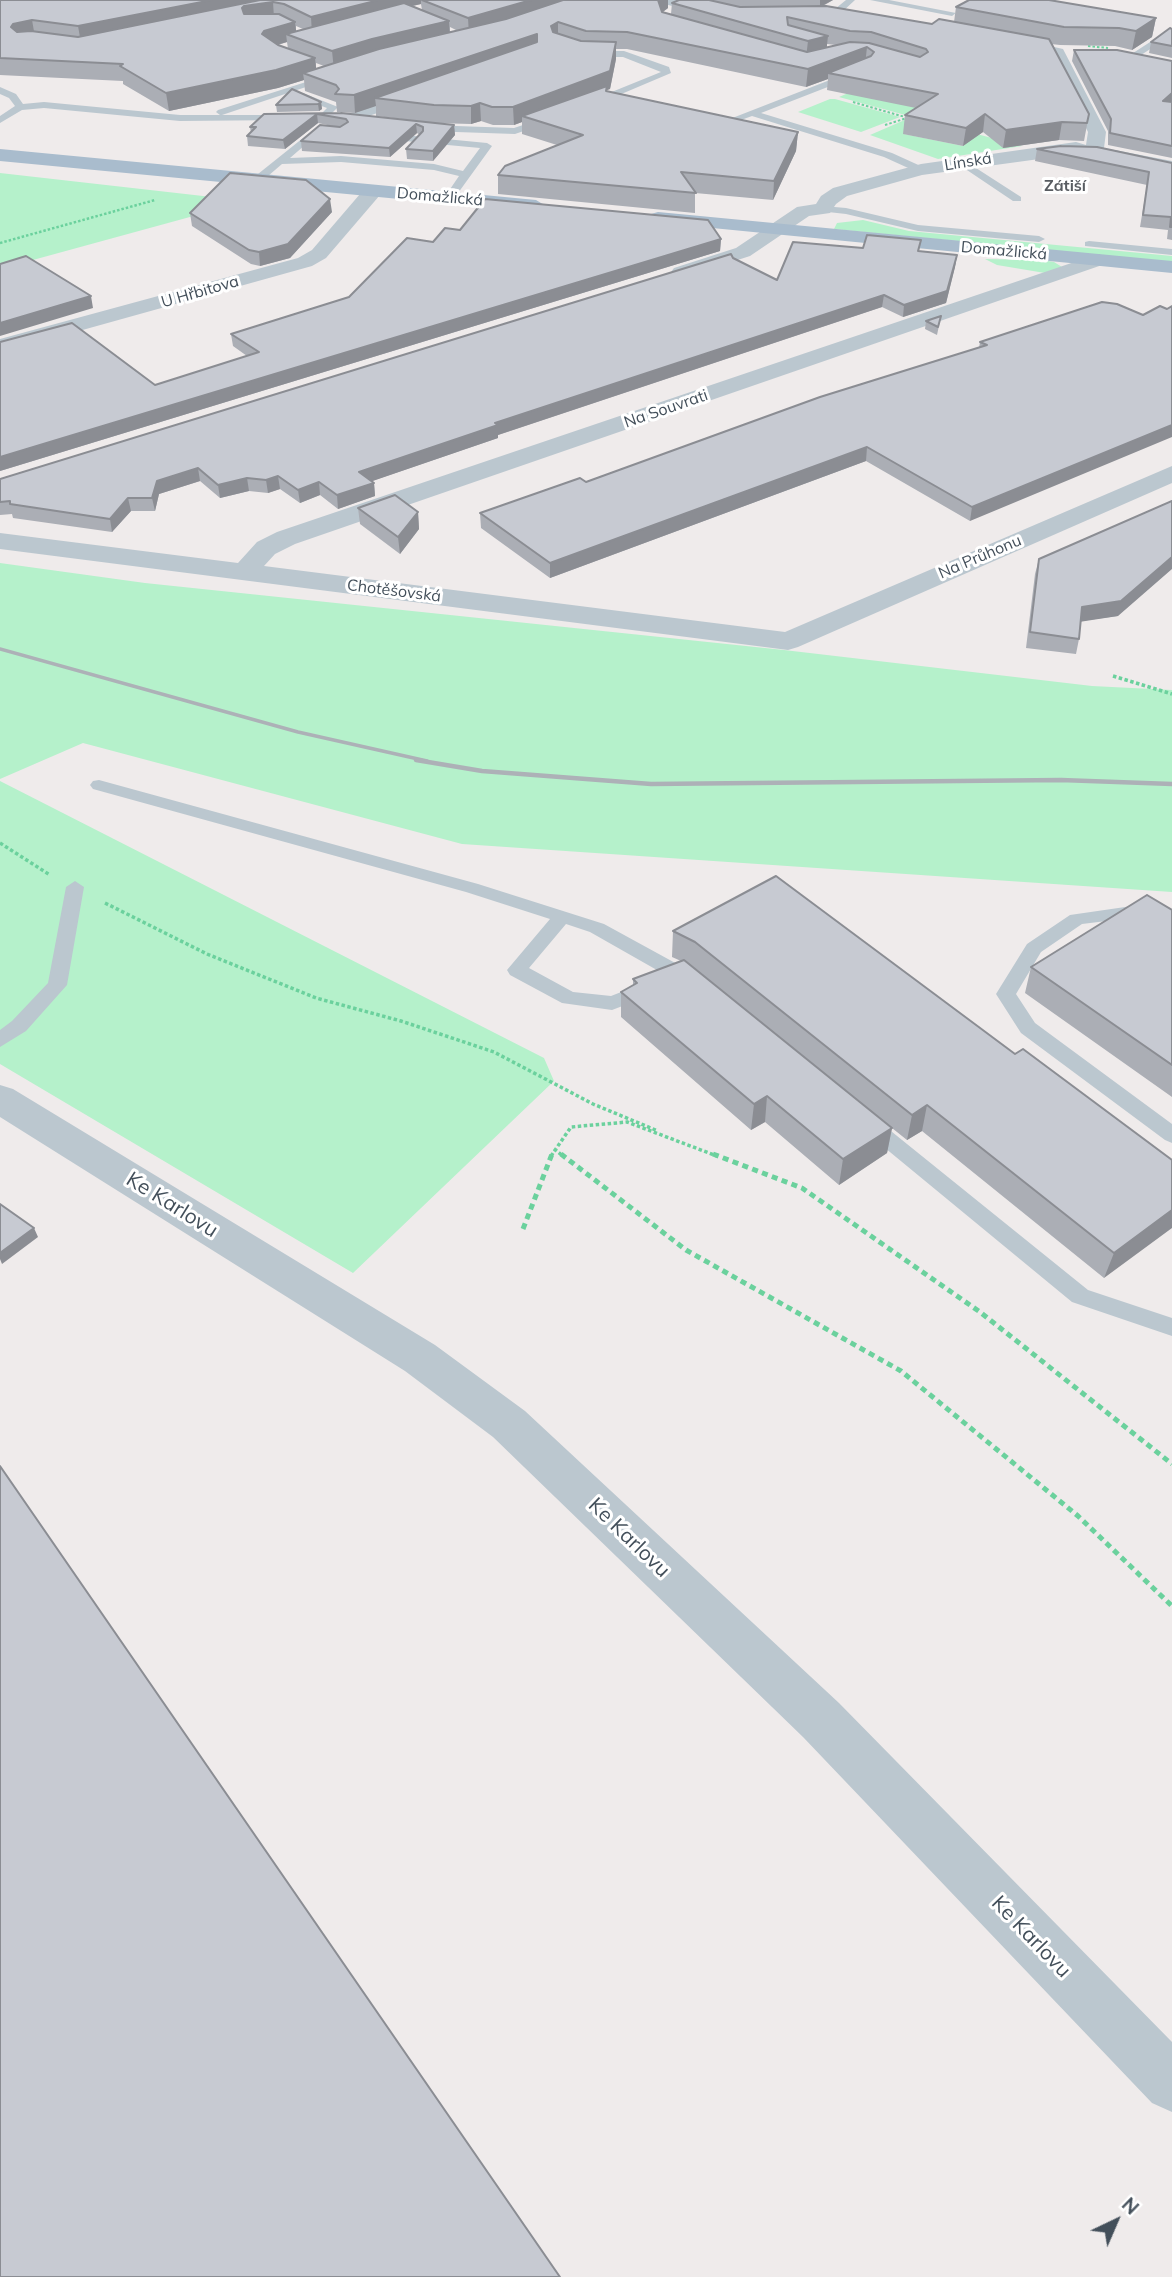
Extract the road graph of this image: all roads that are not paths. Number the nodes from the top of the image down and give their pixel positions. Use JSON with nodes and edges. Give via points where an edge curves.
{"nodes":[{"id":1,"x":874,"y":0,"type":"edge"},
{"id":2,"x":667,"y":7,"type":"edge"},
{"id":3,"x":849,"y":9,"type":"edge"},
{"id":4,"x":952,"y":13,"type":"dead end"},
{"id":5,"x":818,"y":15,"type":"edge"},
{"id":6,"x":739,"y":16,"type":"edge"},
{"id":7,"x":1164,"y":36,"type":"edge"},
{"id":8,"x":991,"y":38,"type":"edge"},
{"id":9,"x":576,"y":51,"type":"edge"},
{"id":10,"x":1080,"y":52,"type":"edge"},
{"id":11,"x":1057,"y":53,"type":"junction"},
{"id":12,"x":1115,"y":54,"type":"edge"},
{"id":13,"x":1132,"y":57,"type":"junction"},
{"id":14,"x":1154,"y":62,"type":"edge"},
{"id":15,"x":831,"y":68,"type":"edge"},
{"id":16,"x":864,"y":70,"type":"edge"},
{"id":17,"x":321,"y":71,"type":"edge"},
{"id":18,"x":345,"y":72,"type":"edge"},
{"id":19,"x":853,"y":74,"type":"junction"},
{"id":20,"x":334,"y":76,"type":"junction"},
{"id":21,"x":0,"y":90,"type":"edge"},
{"id":22,"x":300,"y":95,"type":"edge"},
{"id":23,"x":416,"y":96,"type":"edge"},
{"id":24,"x":20,"y":107,"type":"junction"},
{"id":25,"x":575,"y":110,"type":"edge"},
{"id":26,"x":752,"y":113,"type":"junction"},
{"id":27,"x":563,"y":114,"type":"edge"},
{"id":28,"x":296,"y":117,"type":"edge"},
{"id":29,"x":310,"y":117,"type":"edge"},
{"id":30,"x":323,"y":117,"type":"junction"},
{"id":31,"x":342,"y":117,"type":"junction"},
{"id":32,"x":203,"y":118,"type":"junction"},
{"id":33,"x":0,"y":120,"type":"edge"},
{"id":34,"x":722,"y":124,"type":"edge"},
{"id":35,"x":411,"y":125,"type":"edge"},
{"id":36,"x":331,"y":131,"type":"edge"},
{"id":37,"x":515,"y":131,"type":"junction"},
{"id":38,"x":368,"y":134,"type":"edge"},
{"id":39,"x":381,"y":135,"type":"junction"},
{"id":40,"x":487,"y":146,"type":"junction"},
{"id":41,"x":1094,"y":150,"type":"junction"},
{"id":42,"x":405,"y":151,"type":"junction"},
{"id":43,"x":0,"y":155,"type":"edge"},
{"id":44,"x":280,"y":161,"type":"junction"},
{"id":45,"x":962,"y":162,"type":"junction"},
{"id":46,"x":1172,"y":167,"type":"edge"},
{"id":47,"x":921,"y":170,"type":"junction"},
{"id":48,"x":466,"y":175,"type":"junction"},
{"id":49,"x":257,"y":180,"type":"junction"},
{"id":50,"x":373,"y":191,"type":"junction"},
{"id":51,"x":449,"y":198,"type":"junction"},
{"id":52,"x":1017,"y":199,"type":"dead end"},
{"id":53,"x":554,"y":208,"type":"edge"},
{"id":54,"x":823,"y":209,"type":"junction"},
{"id":55,"x":634,"y":216,"type":"edge"},
{"id":56,"x":777,"y":230,"type":"junction"},
{"id":57,"x":1039,"y":239,"type":"dead end"},
{"id":58,"x":1093,"y":252,"type":"junction"},
{"id":59,"x":1172,"y":252,"type":"edge"},
{"id":60,"x":1172,"y":267,"type":"edge"},
{"id":61,"x":653,"y":281,"type":"edge"},
{"id":62,"x":0,"y":346,"type":"edge"},
{"id":63,"x":1172,"y":474,"type":"edge"},
{"id":64,"x":0,"y":541,"type":"edge"},
{"id":65,"x":244,"y":573,"type":"junction"},
{"id":66,"x":788,"y":641,"type":"joint"},
{"id":67,"x":99,"y":785,"type":"dead end"},
{"id":68,"x":75,"y":887,"type":"road end"},
{"id":69,"x":562,"y":917,"type":"junction"},
{"id":70,"x":1172,"y":919,"type":"edge"},
{"id":71,"x":685,"y":975,"type":"junction"},
{"id":72,"x":706,"y":992,"type":"edge"},
{"id":73,"x":0,"y":1040,"type":"edge"},
{"id":74,"x":0,"y":1099,"type":"edge"},
{"id":75,"x":856,"y":1114,"type":"edge"},
{"id":76,"x":1172,"y":1135,"type":"edge"},
{"id":77,"x":1172,"y":1327,"type":"edge"},
{"id":78,"x":1172,"y":2083,"type":"edge"}],
"edges":[{"from":1,"to":4,"type":"lane"},
{"from":2,"to":6,"type":"street","via":[[691,6]]},
{"from":3,"to":5,"type":"street"},
{"from":7,"to":13,"type":"lane"},
{"from":8,"to":11,"type":"street"},
{"from":9,"to":25,"type":"lane","via":[[624,54],[666,69],[666,73]]},
{"from":10,"to":11,"type":"street"},
{"from":11,"to":41,"type":"street","via":[[1097,132]]},
{"from":12,"to":13,"type":"street"},
{"from":13,"to":14,"type":"street"},
{"from":15,"to":19,"type":"lane"},
{"from":16,"to":19,"type":"lane"},
{"from":17,"to":20,"type":"lane"},
{"from":18,"to":20,"type":"lane"},
{"from":19,"to":26,"type":"lane"},
{"from":20,"to":32,"type":"lane"},
{"from":21,"to":24,"type":"lane","via":[[13,96]]},
{"from":22,"to":30,"type":"lane","via":[[333,107]]},
{"from":23,"to":31,"type":"lane","via":[[363,115]]},
{"from":24,"to":32,"type":"lane"},
{"from":24,"to":33,"type":"lane"},
{"from":26,"to":34,"type":"lane"},
{"from":26,"to":47,"type":"lane","via":[[888,155]]},
{"from":27,"to":37,"type":"lane"},
{"from":28,"to":32,"type":"lane"},
{"from":29,"to":30,"type":"lane"},
{"from":30,"to":31,"type":"lane"},
{"from":31,"to":39,"type":"lane","via":[[382,121],[386,130]]},
{"from":35,"to":37,"type":"lane"},
{"from":36,"to":44,"type":"lane","via":[[318,129]]},
{"from":37,"to":40,"type":"lane"},
{"from":38,"to":39,"type":"lane"},
{"from":39,"to":42,"type":"lane"},
{"from":40,"to":42,"type":"lane"},
{"from":40,"to":48,"type":"lane"},
{"from":41,"to":45,"type":"street","name":"Línská","via":[[1059,149]]},
{"from":41,"to":46,"type":"street","name":"Línská"},
{"from":42,"to":44,"type":"lane"},
{"from":42,"to":48,"type":"lane","via":[[434,167]]},
{"from":43,"to":49,"type":"main road","name":"Domažlická"},
{"from":44,"to":49,"type":"lane"},
{"from":45,"to":47,"type":"street","name":"Línská"},
{"from":45,"to":52,"type":"lane"},
{"from":47,"to":54,"type":"street","name":"Línská","via":[[841,192]]},
{"from":48,"to":51,"type":"lane"},
{"from":49,"to":50,"type":"main road","name":"Domažlická"},
{"from":50,"to":51,"type":"main road","name":"Domažlická"},
{"from":50,"to":62,"type":"street","name":"U Hřbitova","via":[[318,254],[305,262]]},
{"from":51,"to":53,"type":"main road","name":"Domažlická"},
{"from":54,"to":56,"type":"street","name":"Línská","via":[[804,211]]},
{"from":54,"to":57,"type":"lane","via":[[918,228]]},
{"from":55,"to":56,"type":"main road","name":"Domažlická"},
{"from":56,"to":58,"type":"main road","name":"Domažlická"},
{"from":56,"to":61,"type":"street","name":"Línská","via":[[743,253]]},
{"from":58,"to":59,"type":"lane"},
{"from":58,"to":60,"type":"main road","name":"Domažlická"},
{"from":58,"to":65,"type":"street","name":"Na Souvrati","via":[[286,538],[266,548]]},
{"from":63,"to":66,"type":"street","name":"Na Průhonu"},
{"from":64,"to":65,"type":"street","name":"Chotěšovská"},
{"from":65,"to":66,"type":"street","name":"Chotěšovská"},
{"from":67,"to":69,"type":"lane"},
{"from":68,"to":73,"type":"lane","via":[[57,985]]},
{"from":69,"to":71,"type":"lane","via":[[597,928]]},
{"from":69,"to":71,"type":"lane","via":[[517,970],[569,998],[612,1003]]},
{"from":70,"to":76,"type":"lane","via":[[1139,911],[1077,919],[1034,948],[1006,994],[1028,1028]]},
{"from":71,"to":72,"type":"lane"},
{"from":74,"to":78,"type":"street","name":"Ke Karlovu","via":[[420,1358],[509,1424],[821,1720]]},
{"from":75,"to":77,"type":"lane","via":[[1080,1296]]}]}
